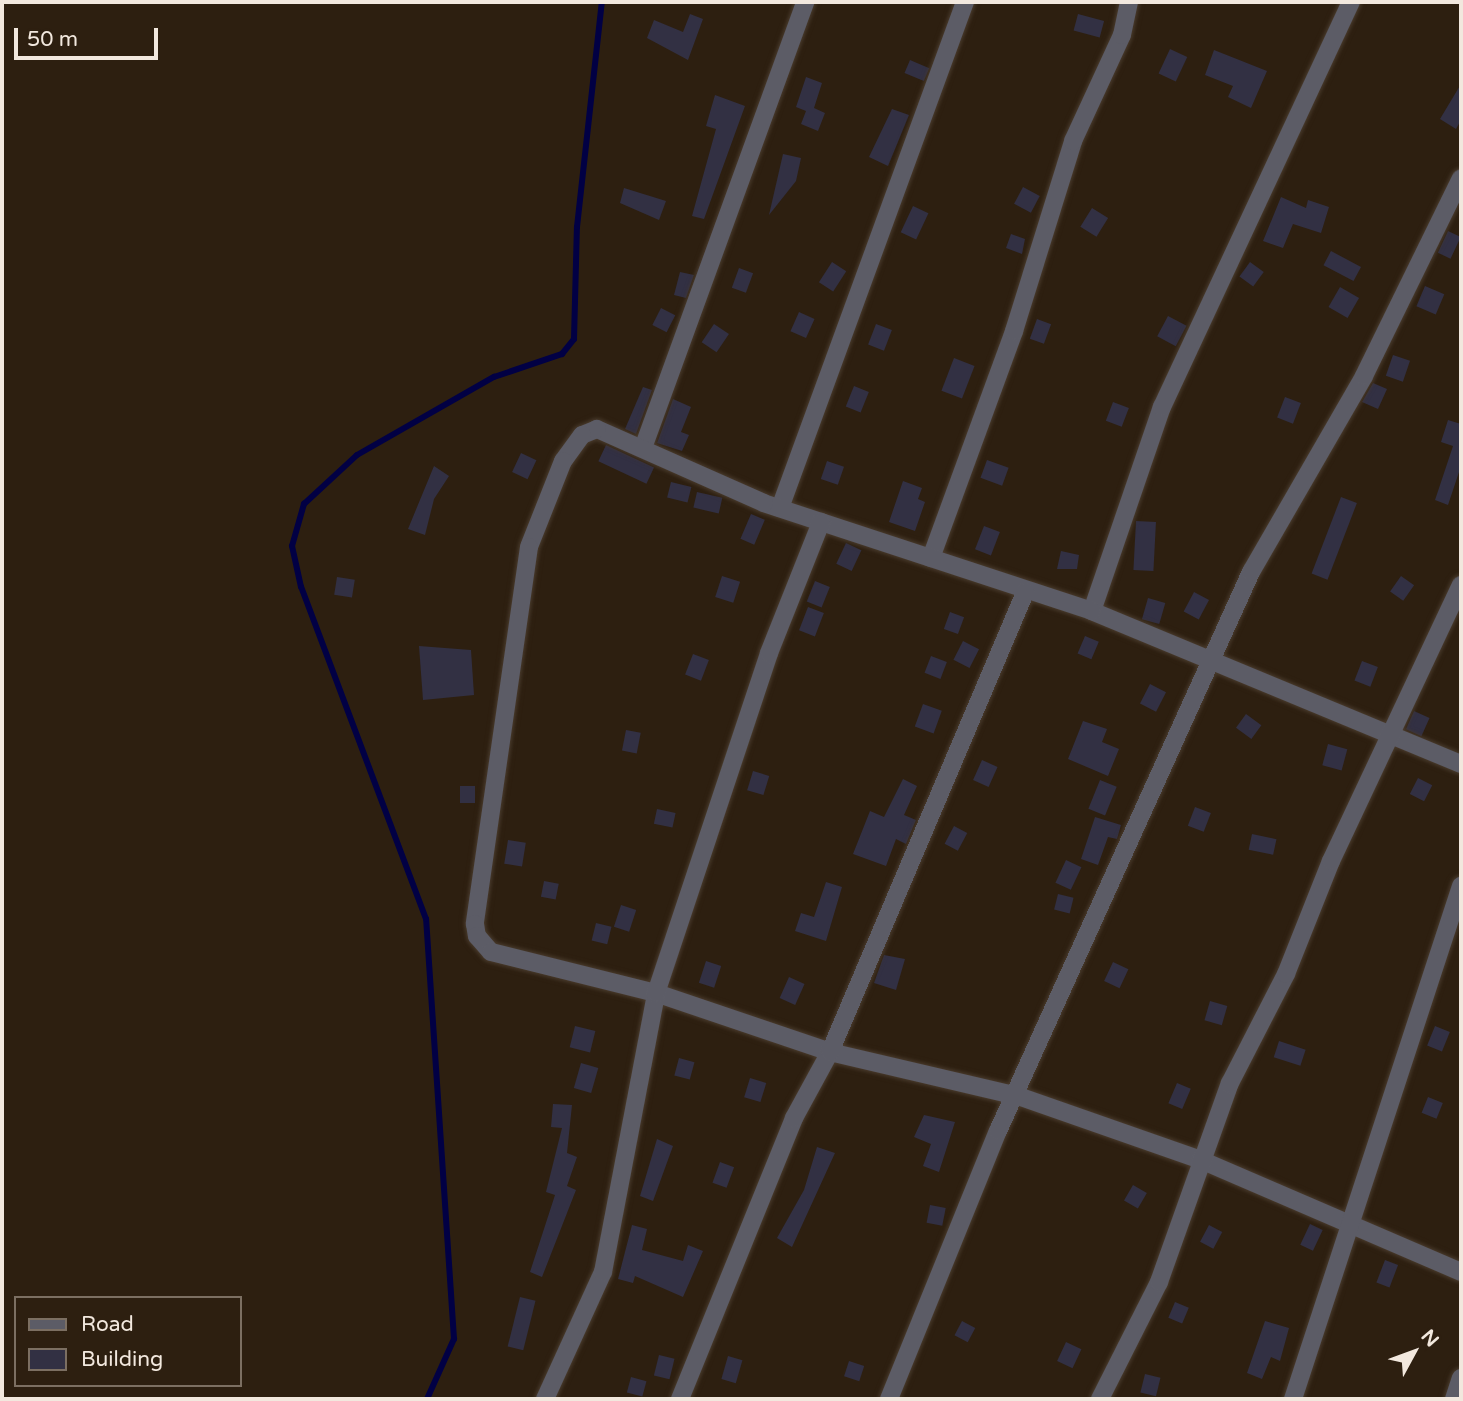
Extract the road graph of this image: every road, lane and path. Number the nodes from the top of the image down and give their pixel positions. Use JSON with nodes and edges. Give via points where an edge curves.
{"nodes":[{"id":1,"x":805,"y":2,"type":"edge"},
{"id":2,"x":965,"y":2,"type":"edge"},
{"id":3,"x":1129,"y":2,"type":"edge"},
{"id":4,"x":1351,"y":2,"type":"edge"},
{"id":5,"x":1461,"y":178,"type":"edge"},
{"id":6,"x":643,"y":448,"type":"junction"},
{"id":7,"x":780,"y":508,"type":"junction"},
{"id":8,"x":821,"y":522,"type":"junction"},
{"id":9,"x":930,"y":558,"type":"junction"},
{"id":10,"x":1461,"y":585,"type":"edge"},
{"id":11,"x":1025,"y":592,"type":"junction"},
{"id":12,"x":1092,"y":611,"type":"junction"},
{"id":13,"x":1215,"y":663,"type":"junction"},
{"id":14,"x":1389,"y":734,"type":"junction"},
{"id":15,"x":1461,"y":764,"type":"edge"},
{"id":16,"x":1461,"y":886,"type":"edge"},
{"id":17,"x":656,"y":993,"type":"junction"},
{"id":18,"x":830,"y":1052,"type":"junction"},
{"id":19,"x":1018,"y":1096,"type":"junction"},
{"id":20,"x":1201,"y":1160,"type":"junction"},
{"id":21,"x":1346,"y":1223,"type":"junction"},
{"id":22,"x":1461,"y":1272,"type":"edge"},
{"id":23,"x":1461,"y":1378,"type":"edge"},
{"id":24,"x":545,"y":1399,"type":"edge"},
{"id":25,"x":680,"y":1399,"type":"edge"},
{"id":26,"x":889,"y":1399,"type":"edge"},
{"id":27,"x":1100,"y":1399,"type":"edge"},
{"id":28,"x":1293,"y":1399,"type":"edge"},
{"id":29,"x":1454,"y":1399,"type":"edge"}],
"edges":[{"from":1,"to":6,"type":"street"},
{"from":2,"to":7,"type":"street"},
{"from":3,"to":9,"type":"street","via":[[1122,35],[1073,141],[1014,331]]},
{"from":4,"to":12,"type":"street","via":[[1162,407]]},
{"from":5,"to":13,"type":"street","via":[[1364,376],[1251,572]]},
{"from":6,"to":7,"type":"street"},
{"from":6,"to":17,"type":"street","via":[[597,429],[582,435],[563,461],[529,547],[475,924],[477,936],[491,952]]},
{"from":7,"to":8,"type":"street"},
{"from":8,"to":9,"type":"street"},
{"from":8,"to":17,"type":"street","via":[[769,653]]},
{"from":9,"to":11,"type":"street"},
{"from":10,"to":14,"type":"street"},
{"from":11,"to":12,"type":"street"},
{"from":11,"to":18,"type":"street"},
{"from":12,"to":13,"type":"street"},
{"from":13,"to":14,"type":"street"},
{"from":13,"to":19,"type":"street"},
{"from":14,"to":15,"type":"street"},
{"from":14,"to":20,"type":"street"},
{"from":16,"to":21,"type":"street"},
{"from":17,"to":18,"type":"street"},
{"from":17,"to":24,"type":"street","via":[[603,1272]]},
{"from":18,"to":19,"type":"street"},
{"from":18,"to":25,"type":"street","via":[[794,1118]]},
{"from":19,"to":20,"type":"street"},
{"from":19,"to":26,"type":"street"},
{"from":20,"to":21,"type":"street"},
{"from":20,"to":27,"type":"street","via":[[1159,1282]]},
{"from":21,"to":22,"type":"street"},
{"from":21,"to":28,"type":"street"},
{"from":23,"to":29,"type":"street"}]}
